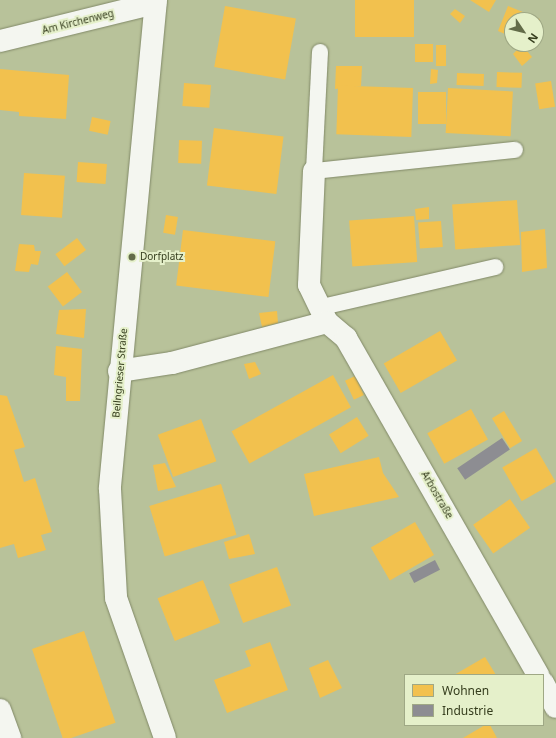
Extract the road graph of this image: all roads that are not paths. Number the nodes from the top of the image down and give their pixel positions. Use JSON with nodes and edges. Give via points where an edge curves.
{"nodes":[{"id":1,"x":155,"y":2,"type":"edge"},
{"id":2,"x":0,"y":41,"type":"edge"},
{"id":3,"x":320,"y":52,"type":"dead end"},
{"id":4,"x":515,"y":150,"type":"dead end"},
{"id":5,"x":314,"y":172,"type":"junction"},
{"id":6,"x":495,"y":267,"type":"dead end"},
{"id":7,"x":322,"y":315,"type":"junction"},
{"id":8,"x":119,"y":371,"type":"junction"},
{"id":9,"x":537,"y":674,"type":"edge"},
{"id":10,"x":544,"y":685,"type":"edge"},
{"id":11,"x":556,"y":707,"type":"edge"},
{"id":12,"x":0,"y":710,"type":"edge"},
{"id":13,"x":10,"y":738,"type":"edge"},
{"id":14,"x":165,"y":738,"type":"edge"}],
"edges":[{"from":1,"to":2,"type":"street","name":"Am Kirchenweg"},
{"from":1,"to":8,"type":"street","name":"Beilngrieser Straße"},
{"from":3,"to":5,"type":"lane"},
{"from":4,"to":5,"type":"lane"},
{"from":5,"to":7,"type":"street","via":[[310,285]]},
{"from":6,"to":7,"type":"lane"},
{"from":7,"to":8,"type":"street","via":[[172,363]]},
{"from":7,"to":9,"type":"street","name":"Arbostraße","via":[[346,338]]},
{"from":8,"to":14,"type":"street","name":"Beilngrieser Straße","via":[[110,490],[116,598]]},
{"from":10,"to":11,"type":"street"},
{"from":12,"to":13,"type":"street"}]}
